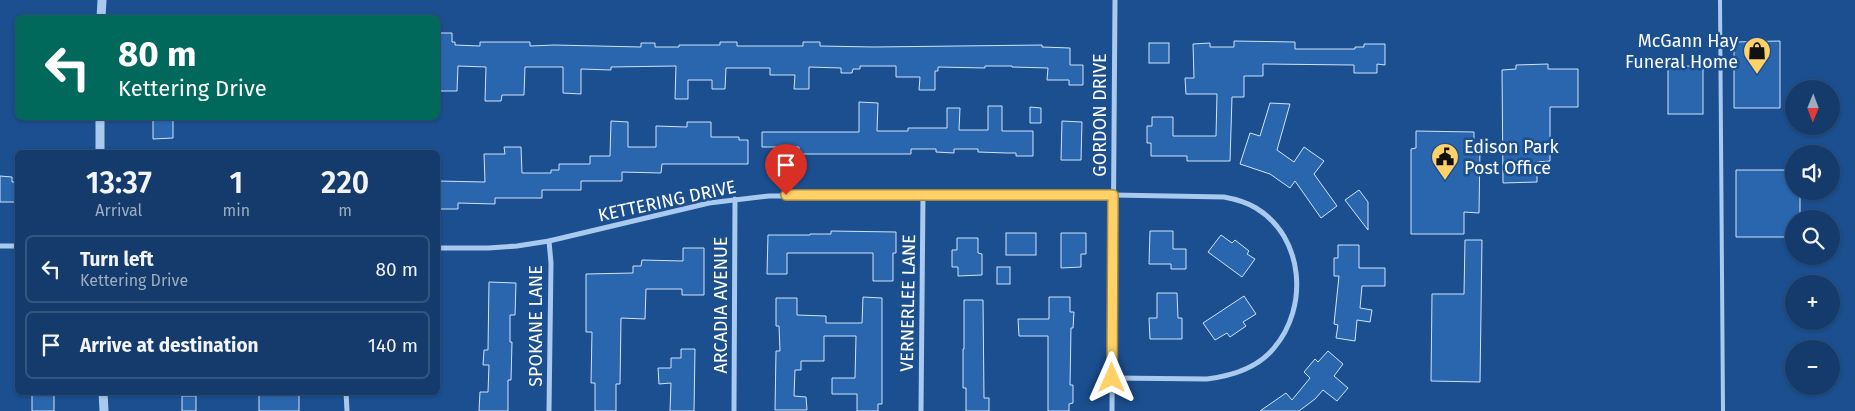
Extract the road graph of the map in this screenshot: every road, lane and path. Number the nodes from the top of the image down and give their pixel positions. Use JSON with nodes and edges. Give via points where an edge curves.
{"nodes":[{"id":1,"x":102,"y":0,"type":"edge"},
{"id":2,"x":1115,"y":0,"type":"edge"},
{"id":3,"x":1720,"y":0,"type":"edge"},
{"id":4,"x":102,"y":15,"type":"edge"},
{"id":5,"x":100,"y":120,"type":"edge"},
{"id":6,"x":100,"y":150,"type":"edge"},
{"id":7,"x":923,"y":195,"type":"junction"},
{"id":8,"x":1113,"y":195,"type":"junction"},
{"id":9,"x":735,"y":199,"type":"junction"},
{"id":10,"x":549,"y":241,"type":"junction"},
{"id":11,"x":0,"y":246,"type":"edge"},
{"id":12,"x":15,"y":246,"type":"edge"},
{"id":13,"x":440,"y":248,"type":"edge"},
{"id":14,"x":1112,"y":378,"type":"junction"},
{"id":15,"x":102,"y":395,"type":"edge"},
{"id":16,"x":346,"y":395,"type":"edge"},
{"id":17,"x":104,"y":411,"type":"edge"},
{"id":18,"x":347,"y":411,"type":"edge"},
{"id":19,"x":550,"y":411,"type":"edge"},
{"id":20,"x":734,"y":411,"type":"edge"},
{"id":21,"x":921,"y":411,"type":"edge"},
{"id":22,"x":1112,"y":411,"type":"edge"},
{"id":23,"x":1723,"y":411,"type":"edge"}],
"edges":[{"from":1,"to":4,"type":"street"},
{"from":2,"to":8,"type":"street","name":"GORDON DRIVE"},
{"from":3,"to":23,"type":"lane"},
{"from":5,"to":6,"type":"street"},
{"from":7,"to":8,"type":"street","name":"KETTERING DRIVE"},
{"from":7,"to":9,"type":"street","name":"KETTERING DRIVE","via":[[786,195]]},
{"from":7,"to":21,"type":"street","name":"VERNERLEE LANE"},
{"from":8,"to":14,"type":"street","name":"GORDON DRIVE"},
{"from":8,"to":14,"type":"street","name":"KETTERING DRIVE","via":[[1224,197],[1248,204],[1270,218],[1281,231],[1290,246],[1297,280],[1292,316],[1285,333],[1274,349],[1245,370],[1206,379]]},
{"from":9,"to":10,"type":"street","name":"KETTERING DRIVE","via":[[674,210]]},
{"from":9,"to":20,"type":"street","name":"ARCADIA AVENUE"},
{"from":10,"to":13,"type":"street","name":"KETTERING DRIVE","via":[[488,248]]},
{"from":10,"to":19,"type":"street","name":"SPOKANE LANE"},
{"from":11,"to":12,"type":"street"},
{"from":14,"to":22,"type":"street","name":"GORDON DRIVE"},
{"from":15,"to":17,"type":"street"},
{"from":16,"to":18,"type":"street"}]}
